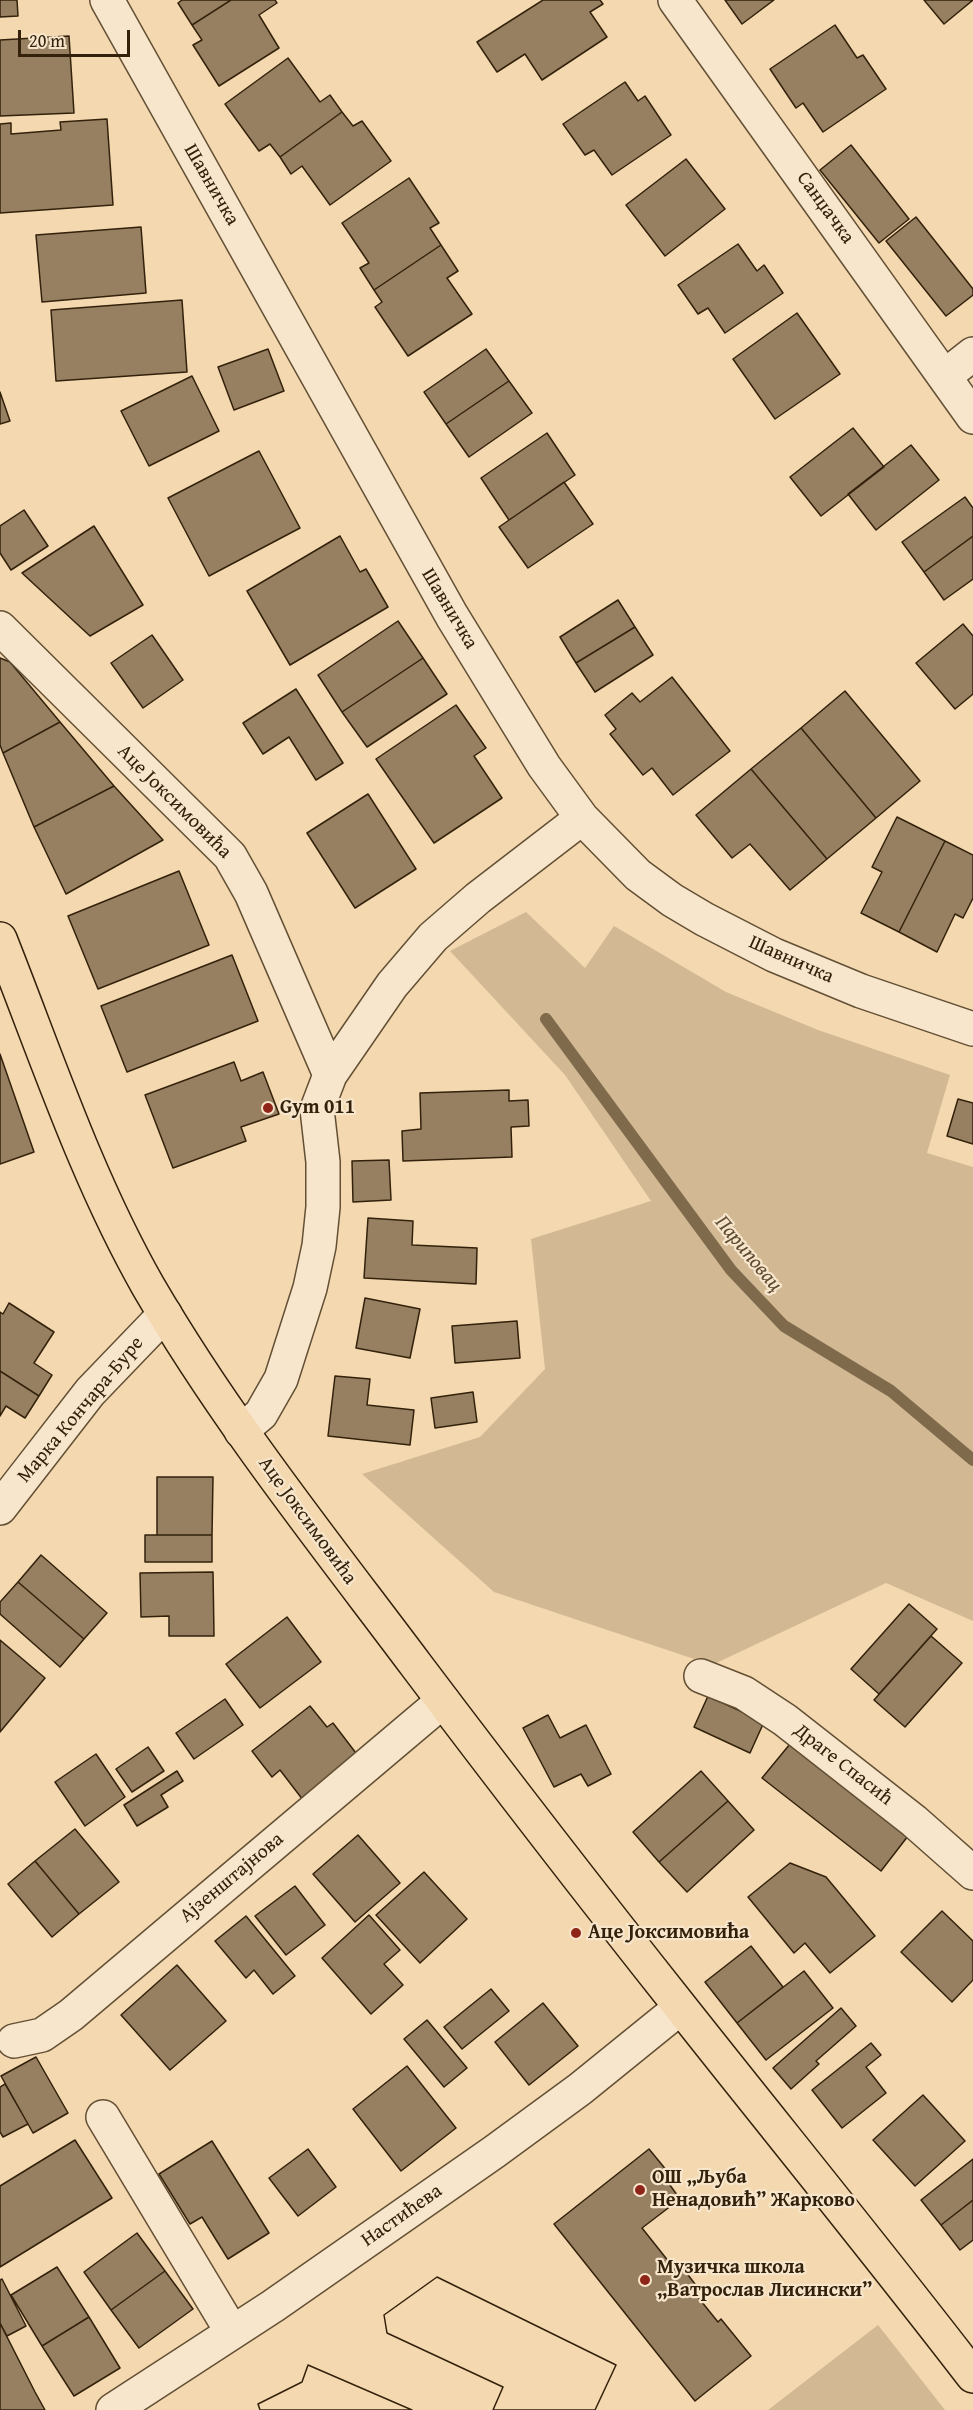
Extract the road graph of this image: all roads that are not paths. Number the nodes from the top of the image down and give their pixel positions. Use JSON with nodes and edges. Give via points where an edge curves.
{"nodes":[{"id":1,"x":106,"y":0,"type":"edge"},
{"id":2,"x":675,"y":0,"type":"edge"},
{"id":3,"x":973,"y":354,"type":"edge"},
{"id":4,"x":945,"y":376,"type":"junction"},
{"id":5,"x":973,"y":417,"type":"edge"},
{"id":6,"x":0,"y":627,"type":"edge"},
{"id":7,"x":582,"y":818,"type":"junction"},
{"id":8,"x":0,"y":939,"type":"edge"},
{"id":9,"x":973,"y":1029,"type":"edge"},
{"id":10,"x":330,"y":1075,"type":"junction"},
{"id":11,"x":165,"y":1314,"type":"junction"},
{"id":12,"x":241,"y":1431,"type":"junction"},
{"id":13,"x":0,"y":1508,"type":"edge"},
{"id":14,"x":701,"y":1676,"type":"dead end"},
{"id":15,"x":443,"y":1701,"type":"junction"},
{"id":16,"x":973,"y":1873,"type":"edge"},
{"id":17,"x":681,"y":2008,"type":"junction"},
{"id":18,"x":14,"y":2041,"type":"dead end"},
{"id":19,"x":104,"y":2117,"type":"dead end"},
{"id":20,"x":232,"y":2332,"type":"junction"},
{"id":21,"x":973,"y":2376,"type":"edge"},
{"id":22,"x":113,"y":2410,"type":"edge"}],
"edges":[{"from":1,"to":7,"type":"street","name":"Шавничка","via":[[452,616],[544,766]]},
{"from":2,"to":4,"type":"street","name":"Санџачка"},
{"from":3,"to":4,"type":"street"},
{"from":4,"to":5,"type":"street","name":"Санџачка"},
{"from":6,"to":10,"type":"street","name":"Аце Јоксимовића","via":[[230,856],[251,893]]},
{"from":7,"to":9,"type":"street","name":"Шавничка","via":[[638,875],[704,920],[774,955],[861,991]]},
{"from":7,"to":10,"type":"street","via":[[477,898],[433,938],[392,985]]},
{"from":8,"to":11,"type":"main road","name":"Аце Јоксимовића","via":[[117,1226]]},
{"from":10,"to":12,"type":"street","via":[[317,1109],[323,1207],[310,1288],[281,1379],[261,1414]]},
{"from":11,"to":12,"type":"main road","name":"Аце Јоксимовића"},
{"from":11,"to":13,"type":"street","name":"Марка Кончара-Буре","via":[[90,1392]]},
{"from":12,"to":15,"type":"main road","name":"Аце Јоксимовића"},
{"from":14,"to":16,"type":"street","name":"Драге Спасић","via":[[744,1693],[785,1720],[914,1821]]},
{"from":15,"to":17,"type":"main road","name":"Аце Јоксимовића"},
{"from":15,"to":18,"type":"street","name":"Ајзенштајнова","via":[[71,2015],[42,2035]]},
{"from":17,"to":20,"type":"street","name":"Настићева","via":[[580,2090]]},
{"from":17,"to":21,"type":"main road","name":"Аце Јоксимовића"},
{"from":19,"to":20,"type":"street"},
{"from":20,"to":22,"type":"street","name":"Настићева"}]}
